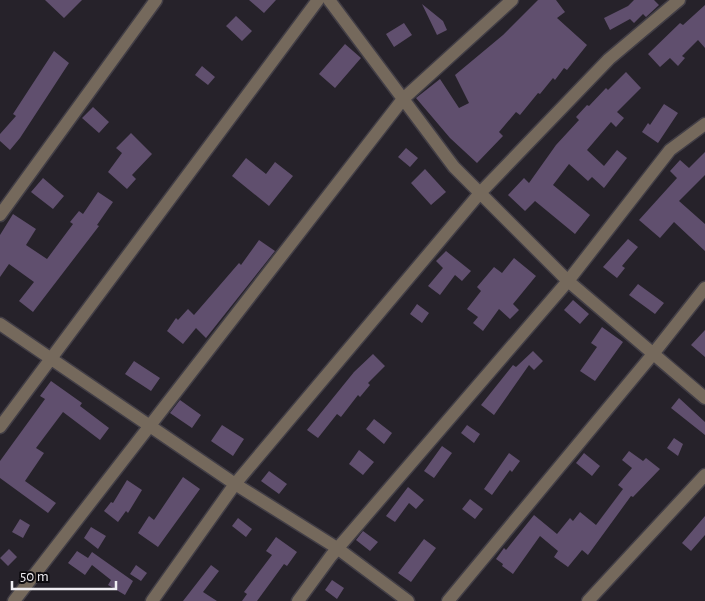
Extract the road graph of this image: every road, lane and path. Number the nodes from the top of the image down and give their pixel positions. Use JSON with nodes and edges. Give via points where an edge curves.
{"nodes":[{"id":1,"x":156,"y":0,"type":"edge"},
{"id":2,"x":318,"y":0,"type":"edge"},
{"id":3,"x":329,"y":0,"type":"edge"},
{"id":4,"x":512,"y":0,"type":"edge"},
{"id":5,"x":679,"y":0,"type":"edge"},
{"id":6,"x":404,"y":99,"type":"junction"},
{"id":7,"x":705,"y":124,"type":"edge"},
{"id":8,"x":480,"y":193,"type":"junction"},
{"id":9,"x":0,"y":215,"type":"edge"},
{"id":10,"x":568,"y":281,"type":"junction"},
{"id":11,"x":705,"y":288,"type":"edge"},
{"id":12,"x":0,"y":324,"type":"edge"},
{"id":13,"x":653,"y":354,"type":"junction"},
{"id":14,"x":49,"y":360,"type":"junction"},
{"id":15,"x":705,"y":398,"type":"edge"},
{"id":16,"x":149,"y":426,"type":"junction"},
{"id":17,"x":0,"y":427,"type":"edge"},
{"id":18,"x":705,"y":475,"type":"edge"},
{"id":19,"x":235,"y":484,"type":"junction"},
{"id":20,"x":337,"y":548,"type":"junction"},
{"id":21,"x":14,"y":601,"type":"edge"},
{"id":22,"x":152,"y":601,"type":"edge"},
{"id":23,"x":298,"y":601,"type":"edge"},
{"id":24,"x":408,"y":601,"type":"edge"},
{"id":25,"x":448,"y":601,"type":"edge"},
{"id":26,"x":588,"y":601,"type":"edge"}],
"edges":[{"from":1,"to":9,"type":"street"},
{"from":2,"to":14,"type":"street"},
{"from":3,"to":6,"type":"street"},
{"from":4,"to":6,"type":"street"},
{"from":5,"to":8,"type":"street","via":[[609,59]]},
{"from":6,"to":8,"type":"street","via":[[454,167]]},
{"from":6,"to":16,"type":"street"},
{"from":7,"to":10,"type":"street","via":[[670,150]]},
{"from":8,"to":10,"type":"street"},
{"from":8,"to":19,"type":"street"},
{"from":10,"to":13,"type":"street"},
{"from":10,"to":20,"type":"street"},
{"from":11,"to":13,"type":"street"},
{"from":12,"to":14,"type":"street"},
{"from":13,"to":15,"type":"street"},
{"from":13,"to":25,"type":"street"},
{"from":14,"to":16,"type":"street"},
{"from":14,"to":17,"type":"street"},
{"from":16,"to":19,"type":"street"},
{"from":16,"to":21,"type":"street"},
{"from":18,"to":26,"type":"street"},
{"from":19,"to":20,"type":"street"},
{"from":19,"to":22,"type":"street"},
{"from":20,"to":23,"type":"street"},
{"from":20,"to":24,"type":"street"}]}
